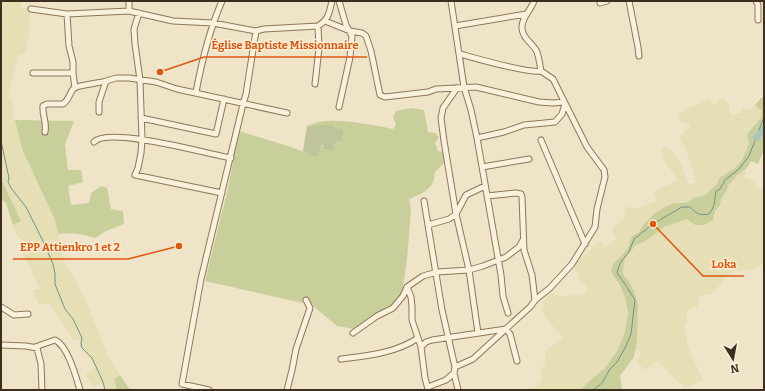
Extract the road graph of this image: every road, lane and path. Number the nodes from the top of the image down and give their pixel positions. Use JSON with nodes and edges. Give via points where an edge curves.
{"nodes":[{"id":1,"x":129,"y":1,"type":"edge"},
{"id":2,"x":222,"y":1,"type":"edge"},
{"id":3,"x":332,"y":1,"type":"edge"},
{"id":4,"x":339,"y":1,"type":"edge"},
{"id":5,"x":451,"y":1,"type":"edge"},
{"id":6,"x":534,"y":1,"type":"edge"},
{"id":7,"x":607,"y":1,"type":"edge"},
{"id":8,"x":629,"y":1,"type":"edge"},
{"id":9,"x":756,"y":1,"type":"edge"},
{"id":10,"x":600,"y":3,"type":"dead end"},
{"id":11,"x":31,"y":9,"type":"dead end"},
{"id":12,"x":129,"y":11,"type":"junction"},
{"id":13,"x":139,"y":13,"type":"junction"},
{"id":14,"x":67,"y":14,"type":"junction"},
{"id":15,"x":526,"y":14,"type":"junction"},
{"id":16,"x":758,"y":20,"type":"dead end"},
{"id":17,"x":325,"y":21,"type":"junction"},
{"id":18,"x":213,"y":23,"type":"junction"},
{"id":19,"x":318,"y":26,"type":"junction"},
{"id":20,"x":455,"y":26,"type":"junction"},
{"id":21,"x":256,"y":31,"type":"junction"},
{"id":22,"x":350,"y":31,"type":"junction"},
{"id":23,"x":460,"y":54,"type":"junction"},
{"id":24,"x":639,"y":56,"type":"dead end"},
{"id":25,"x":541,"y":70,"type":"junction"},
{"id":26,"x":33,"y":73,"type":"dead end"},
{"id":27,"x":73,"y":73,"type":"junction"},
{"id":28,"x":140,"y":80,"type":"junction"},
{"id":29,"x":106,"y":81,"type":"junction"},
{"id":30,"x":315,"y":84,"type":"dead end"},
{"id":31,"x":464,"y":87,"type":"junction"},
{"id":32,"x":75,"y":88,"type":"junction"},
{"id":33,"x":457,"y":88,"type":"junction"},
{"id":34,"x":196,"y":92,"type":"junction"},
{"id":35,"x":224,"y":99,"type":"junction"},
{"id":36,"x":565,"y":103,"type":"junction"},
{"id":37,"x":243,"y":104,"type":"junction"},
{"id":38,"x":339,"y":107,"type":"dead end"},
{"id":39,"x":99,"y":112,"type":"dead end"},
{"id":40,"x":287,"y":113,"type":"dead end"},
{"id":41,"x":141,"y":118,"type":"junction"},
{"id":42,"x":45,"y":132,"type":"dead end"},
{"id":43,"x":477,"y":138,"type":"junction"},
{"id":44,"x":142,"y":139,"type":"junction"},
{"id":45,"x":541,"y":140,"type":"dead end"},
{"id":46,"x":94,"y":142,"type":"dead end"},
{"id":47,"x":231,"y":158,"type":"junction"},
{"id":48,"x":529,"y":159,"type":"dead end"},
{"id":49,"x":482,"y":167,"type":"junction"},
{"id":50,"x":485,"y":186,"type":"junction"},
{"id":51,"x":222,"y":193,"type":"junction"},
{"id":52,"x":487,"y":196,"type":"junction"},
{"id":53,"x":424,"y":201,"type":"dead end"},
{"id":54,"x":456,"y":214,"type":"junction"},
{"id":55,"x":428,"y":225,"type":"junction"},
{"id":56,"x":523,"y":240,"type":"junction"},
{"id":57,"x":585,"y":244,"type":"junction"},
{"id":58,"x":498,"y":261,"type":"junction"},
{"id":59,"x":469,"y":270,"type":"junction"},
{"id":60,"x":436,"y":272,"type":"junction"},
{"id":61,"x":407,"y":287,"type":"junction"},
{"id":62,"x":306,"y":300,"type":"dead end"},
{"id":63,"x":535,"y":300,"type":"junction"},
{"id":64,"x":1,"y":307,"type":"edge"},
{"id":65,"x":508,"y":313,"type":"dead end"},
{"id":66,"x":28,"y":314,"type":"dead end"},
{"id":67,"x":506,"y":329,"type":"junction"},
{"id":68,"x":353,"y":332,"type":"dead end"},
{"id":69,"x":478,"y":333,"type":"junction"},
{"id":70,"x":418,"y":338,"type":"junction"},
{"id":71,"x":448,"y":338,"type":"junction"},
{"id":72,"x":1,"y":345,"type":"edge"},
{"id":73,"x":35,"y":347,"type":"junction"},
{"id":74,"x":421,"y":347,"type":"junction"},
{"id":75,"x":341,"y":359,"type":"dead end"},
{"id":76,"x":517,"y":361,"type":"dead end"},
{"id":77,"x":454,"y":367,"type":"junction"},
{"id":78,"x":454,"y":373,"type":"junction"},
{"id":79,"x":428,"y":389,"type":"edge"},
{"id":80,"x":42,"y":390,"type":"edge"},
{"id":81,"x":80,"y":390,"type":"edge"},
{"id":82,"x":209,"y":390,"type":"edge"},
{"id":83,"x":287,"y":390,"type":"edge"},
{"id":84,"x":458,"y":390,"type":"edge"}],
"edges":[{"from":1,"to":12,"type":"street"},
{"from":2,"to":18,"type":"street"},
{"from":3,"to":17,"type":"street"},
{"from":4,"to":22,"type":"street"},
{"from":5,"to":20,"type":"street"},
{"from":6,"to":15,"type":"street"},
{"from":7,"to":10,"type":"street"},
{"from":8,"to":24,"type":"street"},
{"from":9,"to":16,"type":"street"},
{"from":11,"to":14,"type":"street"},
{"from":12,"to":13,"type":"street"},
{"from":12,"to":14,"type":"street"},
{"from":13,"to":18,"type":"street","via":[[173,21]]},
{"from":13,"to":28,"type":"street","via":[[134,29]]},
{"from":14,"to":27,"type":"street"},
{"from":15,"to":20,"type":"street"},
{"from":15,"to":25,"type":"street","via":[[522,27],[524,37],[536,50]]},
{"from":17,"to":19,"type":"street"},
{"from":17,"to":22,"type":"street"},
{"from":18,"to":21,"type":"street"},
{"from":18,"to":34,"type":"street"},
{"from":19,"to":21,"type":"street"},
{"from":19,"to":30,"type":"street","via":[[319,48]]},
{"from":20,"to":23,"type":"street"},
{"from":21,"to":37,"type":"street"},
{"from":22,"to":33,"type":"street","via":[[366,36],[380,95],[384,97]]},
{"from":22,"to":38,"type":"street","via":[[350,57]]},
{"from":23,"to":25,"type":"street","via":[[537,72]]},
{"from":23,"to":31,"type":"street"},
{"from":25,"to":36,"type":"street","via":[[553,79]]},
{"from":26,"to":27,"type":"street"},
{"from":27,"to":32,"type":"street"},
{"from":28,"to":29,"type":"street","via":[[123,78]]},
{"from":28,"to":34,"type":"street"},
{"from":28,"to":41,"type":"street"},
{"from":29,"to":32,"type":"street"},
{"from":29,"to":39,"type":"street"},
{"from":31,"to":33,"type":"street"},
{"from":31,"to":36,"type":"street","via":[[476,86],[539,102]]},
{"from":31,"to":43,"type":"street"},
{"from":32,"to":42,"type":"street","via":[[63,104],[44,106],[47,124]]},
{"from":33,"to":54,"type":"street","via":[[443,108],[442,118]]},
{"from":34,"to":35,"type":"street"},
{"from":35,"to":37,"type":"street"},
{"from":35,"to":41,"type":"street","via":[[216,134]]},
{"from":36,"to":43,"type":"street","via":[[562,114],[555,122],[524,126]]},
{"from":36,"to":57,"type":"street","via":[[588,147],[604,170],[605,176],[597,209],[596,227]]},
{"from":37,"to":40,"type":"street"},
{"from":37,"to":47,"type":"street"},
{"from":41,"to":44,"type":"street"},
{"from":43,"to":49,"type":"street"},
{"from":44,"to":46,"type":"street","via":[[100,137]]},
{"from":44,"to":47,"type":"street"},
{"from":44,"to":51,"type":"street","via":[[135,175]]},
{"from":45,"to":57,"type":"street"},
{"from":47,"to":51,"type":"street"},
{"from":48,"to":49,"type":"street"},
{"from":49,"to":50,"type":"street"},
{"from":50,"to":52,"type":"street"},
{"from":50,"to":54,"type":"street","via":[[466,194]]},
{"from":51,"to":82,"type":"street","via":[[198,291],[182,384]]},
{"from":52,"to":56,"type":"street","via":[[516,192],[521,194]]},
{"from":52,"to":58,"type":"street"},
{"from":53,"to":55,"type":"street"},
{"from":54,"to":55,"type":"street","via":[[448,220]]},
{"from":54,"to":59,"type":"street"},
{"from":55,"to":60,"type":"street"},
{"from":56,"to":58,"type":"street","via":[[519,247]]},
{"from":56,"to":63,"type":"street"},
{"from":57,"to":63,"type":"street","via":[[572,264]]},
{"from":58,"to":59,"type":"street"},
{"from":58,"to":65,"type":"street"},
{"from":59,"to":60,"type":"street"},
{"from":59,"to":69,"type":"street"},
{"from":60,"to":61,"type":"street","via":[[423,276]]},
{"from":60,"to":71,"type":"street"},
{"from":61,"to":68,"type":"street","via":[[393,308]]},
{"from":61,"to":70,"type":"street","via":[[411,297],[412,320]]},
{"from":62,"to":83,"type":"street","via":[[310,308],[296,349]]},
{"from":63,"to":67,"type":"street"},
{"from":64,"to":66,"type":"street","via":[[14,315]]},
{"from":67,"to":69,"type":"street"},
{"from":67,"to":76,"type":"street","via":[[510,334]]},
{"from":67,"to":77,"type":"street","via":[[473,359]]},
{"from":69,"to":71,"type":"street"},
{"from":70,"to":74,"type":"street"},
{"from":70,"to":75,"type":"street","via":[[382,353]]},
{"from":71,"to":74,"type":"street","via":[[426,342]]},
{"from":71,"to":77,"type":"street"},
{"from":72,"to":73,"type":"street"},
{"from":73,"to":80,"type":"street","via":[[41,364]]},
{"from":73,"to":81,"type":"street","via":[[55,340],[58,342],[68,358]]},
{"from":74,"to":79,"type":"street"},
{"from":77,"to":78,"type":"street"},
{"from":78,"to":79,"type":"street"},
{"from":78,"to":84,"type":"street"}]}
